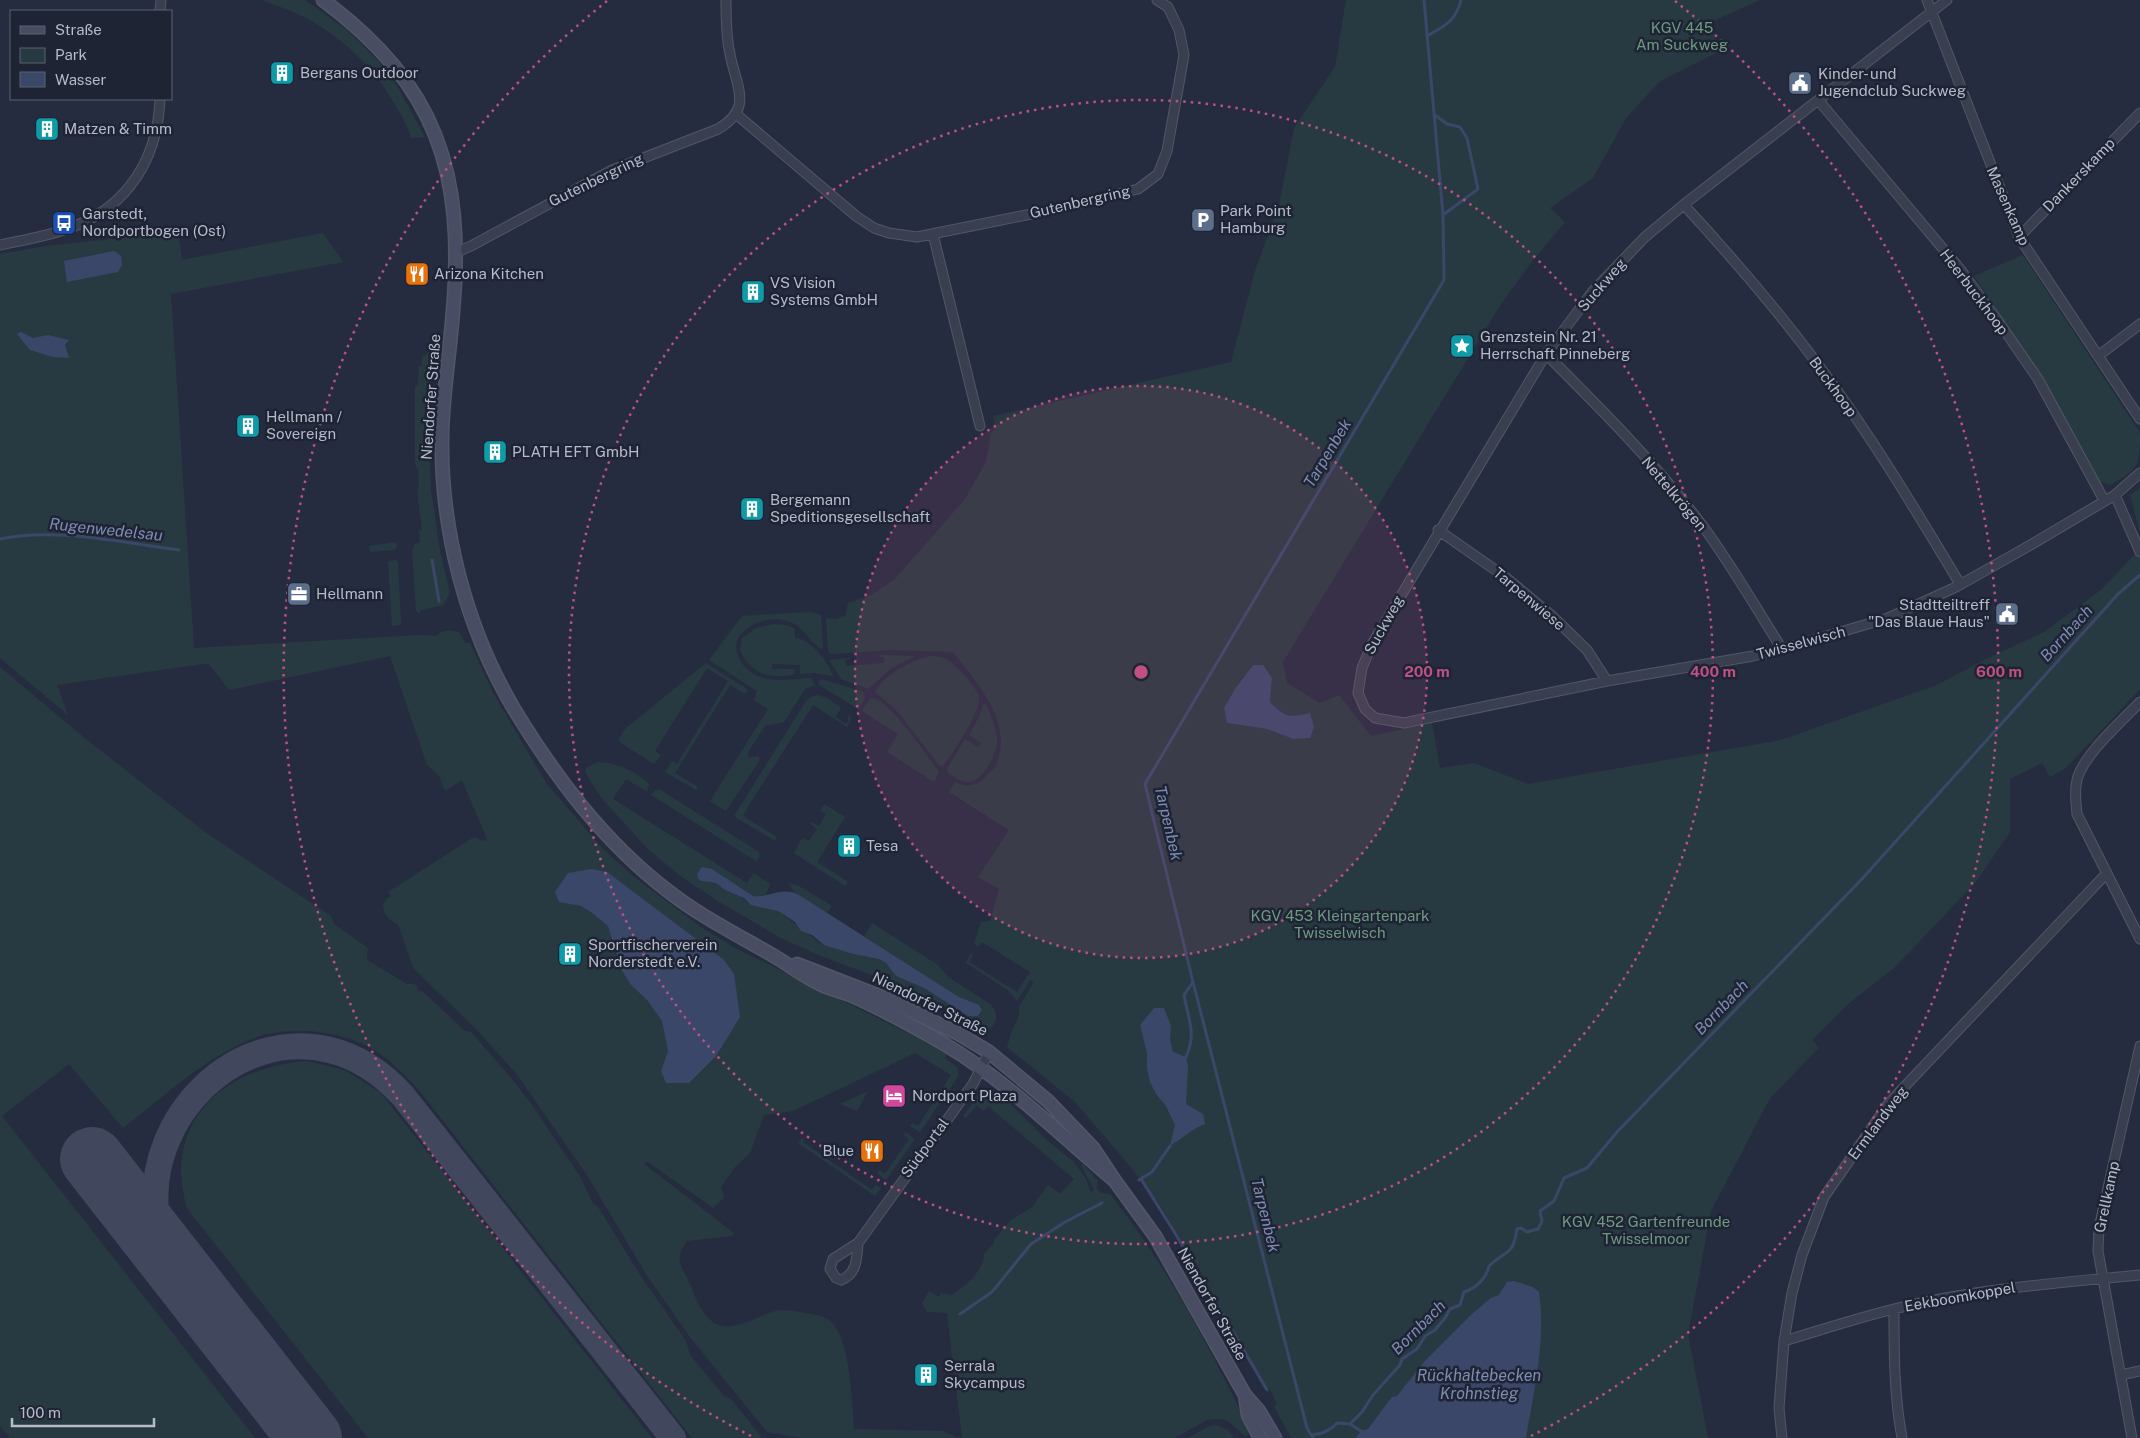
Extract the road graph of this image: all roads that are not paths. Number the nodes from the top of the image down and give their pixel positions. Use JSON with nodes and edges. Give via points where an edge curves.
{"nodes":[{"id":1,"x":323,"y":0,"type":"edge"},
{"id":2,"x":726,"y":0,"type":"edge"},
{"id":3,"x":1157,"y":0,"type":"edge"},
{"id":4,"x":1927,"y":0,"type":"edge"},
{"id":5,"x":1947,"y":0,"type":"edge"},
{"id":6,"x":1169,"y":3,"type":"edge"},
{"id":7,"x":1932,"y":12,"type":"junction"},
{"id":8,"x":160,"y":100,"type":"edge"},
{"id":9,"x":1819,"y":101,"type":"junction"},
{"id":10,"x":2140,"y":113,"type":"edge"},
{"id":11,"x":736,"y":114,"type":"junction"},
{"id":12,"x":1684,"y":205,"type":"junction"},
{"id":13,"x":933,"y":234,"type":"junction"},
{"id":14,"x":2018,"y":236,"type":"junction"},
{"id":15,"x":0,"y":245,"type":"edge"},
{"id":16,"x":457,"y":252,"type":"junction"},
{"id":17,"x":2140,"y":324,"type":"edge"},
{"id":18,"x":1546,"y":354,"type":"junction"},
{"id":19,"x":2098,"y":356,"type":"junction"},
{"id":20,"x":2140,"y":419,"type":"edge"},
{"id":21,"x":980,"y":426,"type":"dead end"},
{"id":22,"x":2137,"y":475,"type":"edge"},
{"id":23,"x":2115,"y":495,"type":"junction"},
{"id":24,"x":2104,"y":500,"type":"junction"},
{"id":25,"x":1438,"y":530,"type":"junction"},
{"id":26,"x":2140,"y":552,"type":"edge"},
{"id":27,"x":1960,"y":584,"type":"junction"},
{"id":28,"x":1782,"y":649,"type":"junction"},
{"id":29,"x":1607,"y":681,"type":"junction"},
{"id":30,"x":1358,"y":693,"type":"joint"},
{"id":31,"x":2140,"y":702,"type":"edge"},
{"id":32,"x":2107,"y":873,"type":"junction"},
{"id":33,"x":2140,"y":939,"type":"edge"},
{"id":34,"x":771,"y":954,"type":"junction"},
{"id":35,"x":2140,"y":1046,"type":"edge"},
{"id":36,"x":989,"y":1052,"type":"junction"},
{"id":37,"x":980,"y":1069,"type":"junction"},
{"id":38,"x":1115,"y":1181,"type":"junction"},
{"id":39,"x":858,"y":1243,"type":"dead end"},
{"id":40,"x":2140,"y":1275,"type":"edge"},
{"id":41,"x":2102,"y":1279,"type":"junction"},
{"id":42,"x":1894,"y":1309,"type":"junction"},
{"id":43,"x":1784,"y":1341,"type":"junction"},
{"id":44,"x":2140,"y":1371,"type":"edge"},
{"id":45,"x":2121,"y":1375,"type":"junction"},
{"id":46,"x":1245,"y":1395,"type":"junction"},
{"id":47,"x":1260,"y":1438,"type":"edge"},
{"id":48,"x":1274,"y":1438,"type":"edge"},
{"id":49,"x":1782,"y":1438,"type":"edge"},
{"id":50,"x":1902,"y":1438,"type":"edge"},
{"id":51,"x":2132,"y":1438,"type":"edge"}],
"edges":[{"from":1,"to":16,"type":"main road","name":"Niendorfer Straße","via":[[350,20],[387,56],[420,103],[441,147],[449,176]]},
{"from":2,"to":11,"type":"street","via":[[726,33],[740,96]]},
{"from":3,"to":6,"type":"street","name":"Gutenbergring"},
{"from":4,"to":7,"type":"street","name":"Masenkamp"},
{"from":5,"to":7,"type":"street","name":"Suckweg"},
{"from":6,"to":13,"type":"street","name":"Gutenbergring","via":[[1180,30],[1184,55],[1167,152],[1158,174],[1138,189]]},
{"from":7,"to":9,"type":"street","name":"Suckweg"},
{"from":7,"to":14,"type":"street","name":"Masenkamp"},
{"from":8,"to":15,"type":"street","via":[[160,119],[149,155],[133,183],[116,203],[98,216],[61,232]]},
{"from":9,"to":12,"type":"street","name":"Suckweg"},
{"from":9,"to":24,"type":"street","name":"Heerbuckhoop","via":[[1960,269],[1998,321],[2038,379]]},
{"from":10,"to":14,"type":"street","name":"Dankerskamp"},
{"from":11,"to":13,"type":"street","name":"Gutenbergring","via":[[837,201],[874,228],[902,236]]},
{"from":11,"to":16,"type":"street","name":"Gutenbergring","via":[[718,129],[610,171]]},
{"from":12,"to":18,"type":"street","name":"Suckweg","via":[[1644,237],[1593,291]]},
{"from":12,"to":27,"type":"street","name":"Buckhoop","via":[[1816,361],[1860,424]]},
{"from":13,"to":21,"type":"street"},
{"from":14,"to":19,"type":"street","name":"Masenkamp"},
{"from":16,"to":34,"type":"main road","name":"Niendorfer Straße","via":[[442,433],[444,487],[453,546],[471,611],[491,663],[514,707],[557,775],[612,841],[669,892],[708,919]]},
{"from":17,"to":19,"type":"street"},
{"from":18,"to":25,"type":"street","name":"Suckweg"},
{"from":18,"to":28,"type":"street","name":"Nettelkrögen","via":[[1607,416],[1702,526]]},
{"from":19,"to":20,"type":"street","name":"Masenkamp"},
{"from":22,"to":23,"type":"street","name":"Twisselwisch"},
{"from":23,"to":24,"type":"street","name":"Twisselwisch"},
{"from":23,"to":26,"type":"street"},
{"from":24,"to":27,"type":"street","name":"Twisselwisch"},
{"from":25,"to":29,"type":"street","name":"Tarpenwiese","via":[[1504,576],[1551,615],[1587,650]]},
{"from":25,"to":30,"type":"street","name":"Suckweg","via":[[1372,644],[1359,678]]},
{"from":27,"to":28,"type":"street","name":"Twisselwisch","via":[[1888,618]]},
{"from":28,"to":29,"type":"street","name":"Twisselwisch"},
{"from":29,"to":30,"type":"street","name":"Twisselwisch","via":[[1404,723],[1376,718],[1365,709]]},
{"from":31,"to":32,"type":"street","via":[[2093,751],[2077,778],[2074,796],[2077,814]]},
{"from":32,"to":33,"type":"street"},
{"from":32,"to":43,"type":"street","name":"Ermlandweg","via":[[1889,1103],[1824,1197],[1802,1255]]},
{"from":34,"to":36,"type":"main road","name":"Niendorfer Straße","via":[[900,1005]]},
{"from":34,"to":37,"type":"main road","name":"Niendorfer Straße","via":[[821,984],[949,1047]]},
{"from":35,"to":41,"type":"street","name":"Grellkamp","via":[[2099,1228]]},
{"from":36,"to":37,"type":"street","name":"Südportal"},
{"from":36,"to":38,"type":"main road","name":"Niendorfer Straße","via":[[1076,1129]]},
{"from":37,"to":38,"type":"main road","name":"Niendorfer Straße","via":[[1035,1111]]},
{"from":37,"to":39,"type":"street","name":"Südportal","via":[[973,1084]]},
{"from":38,"to":46,"type":"main road","name":"Niendorfer Straße","via":[[1155,1236]]},
{"from":40,"to":41,"type":"street","name":"Eekboomkoppel"},
{"from":41,"to":42,"type":"street","name":"Eekboomkoppel","via":[[1993,1290]]},
{"from":41,"to":45,"type":"street","name":"Grellkamp"},
{"from":42,"to":43,"type":"street","name":"Eekboomkoppel"},
{"from":42,"to":50,"type":"street","via":[[1894,1364]]},
{"from":43,"to":49,"type":"street","name":"Ermlandweg","via":[[1779,1408]]},
{"from":44,"to":45,"type":"street"},
{"from":45,"to":51,"type":"street","name":"Grellkamp"},
{"from":46,"to":47,"type":"main road","name":"Niendorfer Straße","via":[[1248,1415]]},
{"from":46,"to":48,"type":"main road","name":"Niendorfer Straße","via":[[1259,1411]]}]}
